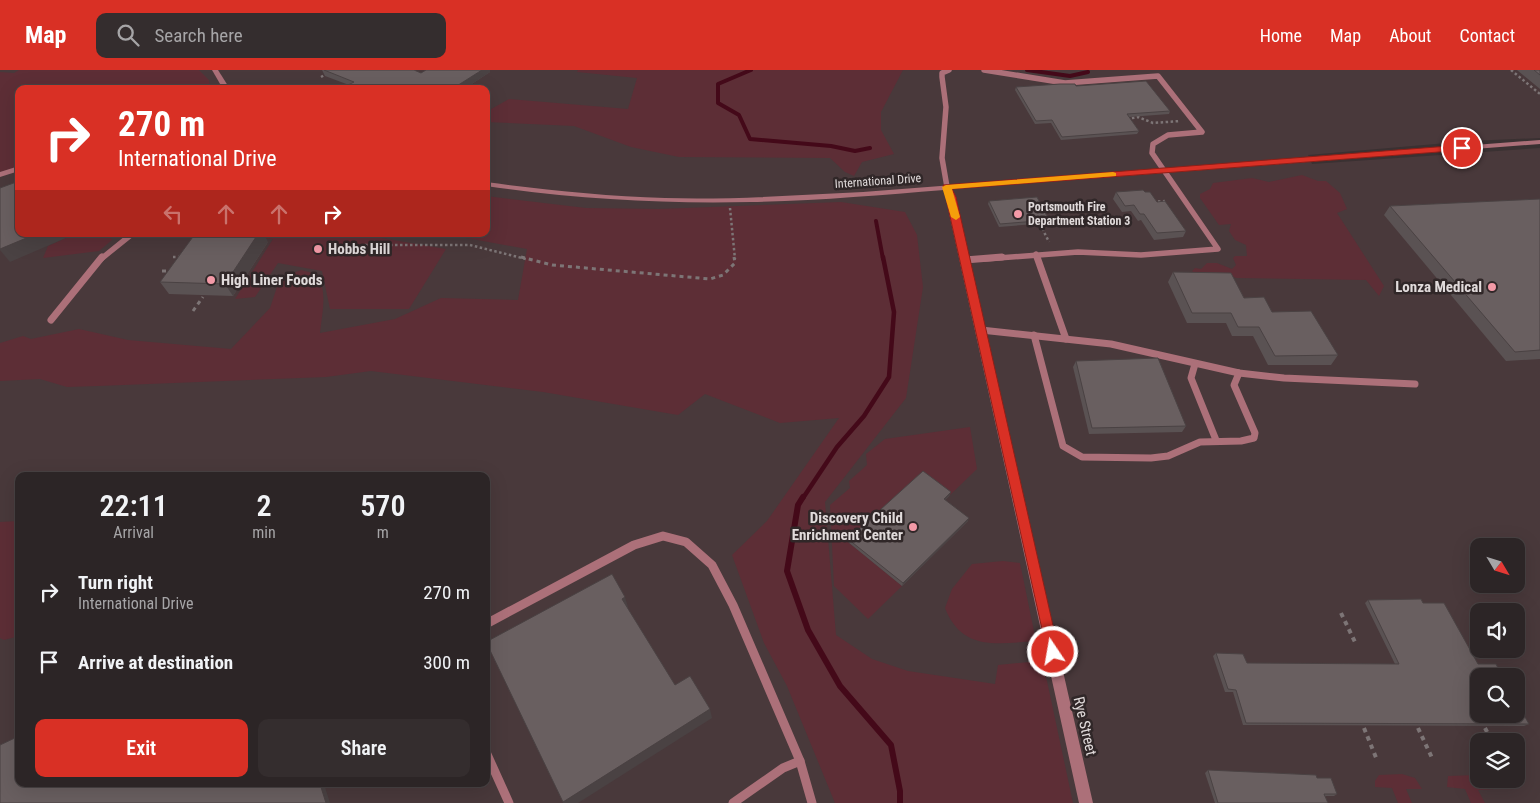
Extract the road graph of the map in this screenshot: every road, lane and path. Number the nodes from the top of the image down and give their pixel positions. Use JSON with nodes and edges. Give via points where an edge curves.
{"nodes":[{"id":1,"x":215,"y":70,"type":"edge"},
{"id":2,"x":333,"y":70,"type":"edge"},
{"id":3,"x":949,"y":70,"type":"edge"},
{"id":4,"x":984,"y":70,"type":"edge"},
{"id":5,"x":1511,"y":70,"type":"edge"},
{"id":6,"x":321,"y":77,"type":"dead end"},
{"id":7,"x":224,"y":85,"type":"edge"},
{"id":8,"x":1540,"y":94,"type":"edge"},
{"id":9,"x":1126,"y":119,"type":"edge"},
{"id":10,"x":1193,"y":120,"type":"junction"},
{"id":11,"x":1540,"y":142,"type":"edge"},
{"id":12,"x":15,"y":169,"type":"edge"},
{"id":13,"x":1164,"y":171,"type":"junction"},
{"id":14,"x":0,"y":175,"type":"edge"},
{"id":15,"x":490,"y":184,"type":"edge"},
{"id":16,"x":946,"y":187,"type":"junction"},
{"id":17,"x":730,"y":200,"type":"junction"},
{"id":18,"x":1165,"y":201,"type":"edge"},
{"id":19,"x":1150,"y":202,"type":"edge"},
{"id":20,"x":1040,"y":224,"type":"edge"},
{"id":21,"x":128,"y":237,"type":"edge"},
{"id":22,"x":1049,"y":242,"type":"dead end"},
{"id":23,"x":365,"y":245,"type":"dead end"},
{"id":24,"x":1036,"y":254,"type":"junction"},
{"id":25,"x":172,"y":257,"type":"dead end"},
{"id":26,"x":190,"y":257,"type":"edge"},
{"id":27,"x":966,"y":260,"type":"junction"},
{"id":28,"x":162,"y":271,"type":"dead end"},
{"id":29,"x":180,"y":272,"type":"edge"},
{"id":30,"x":203,"y":297,"type":"edge"},
{"id":31,"x":193,"y":311,"type":"dead end"},
{"id":32,"x":51,"y":320,"type":"dead end"},
{"id":33,"x":981,"y":330,"type":"junction"},
{"id":34,"x":1034,"y":335,"type":"junction"},
{"id":35,"x":1066,"y":339,"type":"junction"},
{"id":36,"x":1195,"y":364,"type":"junction"},
{"id":37,"x":1239,"y":373,"type":"junction"},
{"id":38,"x":1415,"y":384,"type":"dead end"},
{"id":39,"x":1216,"y":440,"type":"junction"},
{"id":40,"x":1341,"y":613,"type":"dead end"},
{"id":41,"x":490,"y":622,"type":"edge"},
{"id":42,"x":1355,"y":642,"type":"dead end"},
{"id":43,"x":1364,"y":728,"type":"edge"},
{"id":44,"x":1418,"y":728,"type":"edge"},
{"id":45,"x":1485,"y":728,"type":"edge"},
{"id":46,"x":1488,"y":733,"type":"edge"},
{"id":47,"x":1377,"y":760,"type":"dead end"},
{"id":48,"x":1433,"y":760,"type":"dead end"},
{"id":49,"x":490,"y":761,"type":"edge"},
{"id":50,"x":800,"y":761,"type":"junction"},
{"id":51,"x":508,"y":803,"type":"edge"},
{"id":52,"x":733,"y":803,"type":"edge"},
{"id":53,"x":812,"y":803,"type":"edge"},
{"id":54,"x":1086,"y":803,"type":"edge"}],
"edges":[{"from":1,"to":7,"type":"street"},
{"from":2,"to":6,"type":"path"},
{"from":3,"to":16,"type":"lane","via":[[942,73],[941,82],[946,104],[941,174]]},
{"from":4,"to":10,"type":"lane","via":[[1065,83],[1158,76]]},
{"from":5,"to":8,"type":"path"},
{"from":9,"to":10,"type":"path","via":[[1138,118],[1153,123]]},
{"from":10,"to":13,"type":"lane","via":[[1202,132],[1168,135],[1153,144],[1152,153]]},
{"from":11,"to":13,"type":"street","name":"International Drive"},
{"from":12,"to":14,"type":"street"},
{"from":13,"to":16,"type":"street","name":"International Drive"},
{"from":13,"to":24,"type":"lane","via":[[1218,249],[1141,255],[1093,252]]},
{"from":15,"to":17,"type":"street","name":"International Drive","via":[[607,198]]},
{"from":16,"to":17,"type":"street","name":"International Drive"},
{"from":16,"to":27,"type":"street","name":"Rye Street"},
{"from":17,"to":23,"type":"path","via":[[735,263],[723,275],[710,279],[552,265],[470,245]]},
{"from":18,"to":19,"type":"path"},
{"from":20,"to":22,"type":"path"},
{"from":21,"to":32,"type":"lane","via":[[106,253]]},
{"from":24,"to":27,"type":"lane"},
{"from":24,"to":35,"type":"lane"},
{"from":25,"to":26,"type":"path"},
{"from":27,"to":33,"type":"street","name":"Rye Street"},
{"from":28,"to":29,"type":"path"},
{"from":30,"to":31,"type":"path"},
{"from":33,"to":34,"type":"lane"},
{"from":33,"to":54,"type":"street","name":"Rye Street"},
{"from":34,"to":35,"type":"lane"},
{"from":34,"to":39,"type":"lane","via":[[1064,446],[1077,455],[1093,458],[1168,456],[1188,445]]},
{"from":35,"to":36,"type":"lane","via":[[1111,344]]},
{"from":36,"to":37,"type":"lane"},
{"from":36,"to":39,"type":"lane","via":[[1191,378]]},
{"from":37,"to":38,"type":"lane"},
{"from":37,"to":39,"type":"lane","via":[[1234,385],[1255,433],[1254,438],[1247,441]]},
{"from":40,"to":42,"type":"path"},
{"from":41,"to":50,"type":"lane","via":[[634,545],[663,536],[686,542],[712,565],[733,605]]},
{"from":43,"to":47,"type":"path"},
{"from":44,"to":48,"type":"path"},
{"from":45,"to":46,"type":"path"},
{"from":49,"to":51,"type":"lane"},
{"from":50,"to":52,"type":"lane","via":[[784,768]]},
{"from":50,"to":53,"type":"lane"}]}
